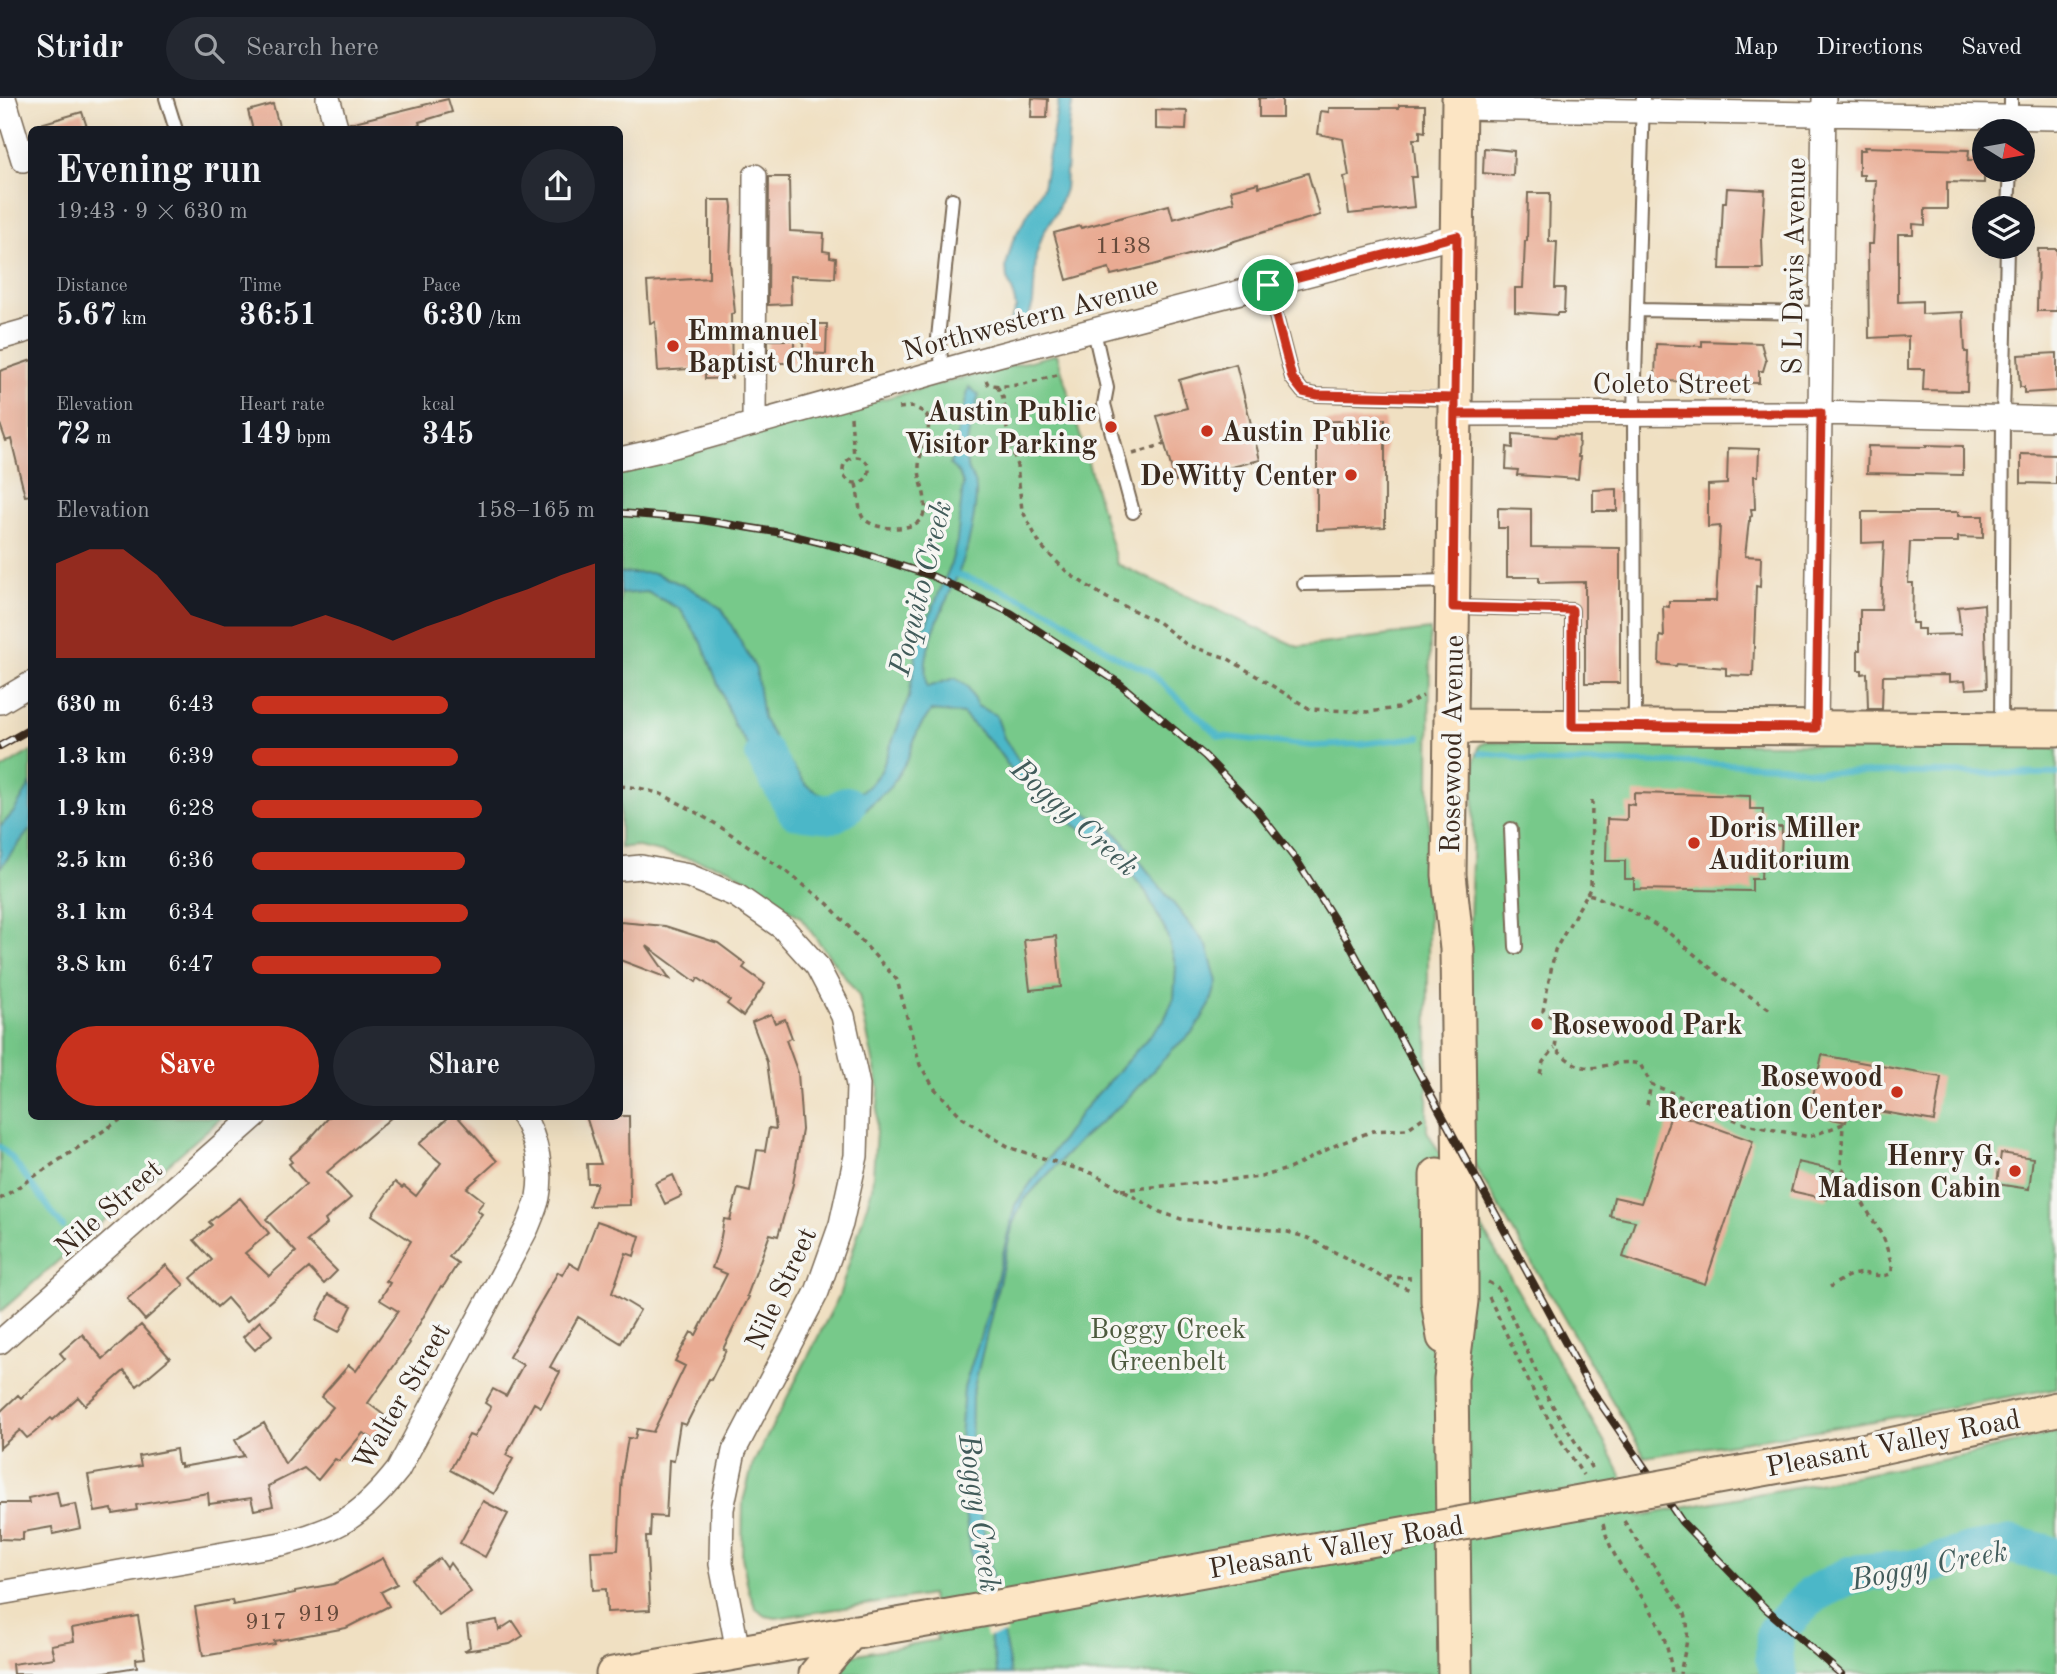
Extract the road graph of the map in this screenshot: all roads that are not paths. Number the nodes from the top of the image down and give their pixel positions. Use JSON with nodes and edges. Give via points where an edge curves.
{"nodes":[{"id":1,"x":4,"y":98,"type":"edge"},
{"id":2,"x":166,"y":98,"type":"edge"},
{"id":3,"x":328,"y":98,"type":"edge"},
{"id":4,"x":1459,"y":103,"type":"edge"},
{"id":5,"x":1643,"y":105,"type":"edge"},
{"id":6,"x":1824,"y":106,"type":"edge"},
{"id":7,"x":2011,"y":115,"type":"edge"},
{"id":8,"x":2057,"y":118,"type":"edge"},
{"id":9,"x":175,"y":126,"type":"edge"},
{"id":10,"x":336,"y":126,"type":"edge"},
{"id":11,"x":23,"y":160,"type":"dead end"},
{"id":12,"x":755,"y":176,"type":"dead end"},
{"id":13,"x":952,"y":200,"type":"dead end"},
{"id":14,"x":1457,"y":236,"type":"junction"},
{"id":15,"x":2007,"y":259,"type":"edge"},
{"id":16,"x":1268,"y":285,"type":"junction"},
{"id":17,"x":1637,"y":310,"type":"junction"},
{"id":18,"x":1822,"y":313,"type":"junction"},
{"id":19,"x":28,"y":330,"type":"edge"},
{"id":20,"x":1094,"y":331,"type":"junction"},
{"id":21,"x":0,"y":338,"type":"edge"},
{"id":22,"x":943,"y":371,"type":"junction"},
{"id":23,"x":1455,"y":406,"type":"junction"},
{"id":24,"x":1634,"y":413,"type":"junction"},
{"id":25,"x":1821,"y":413,"type":"junction"},
{"id":26,"x":2003,"y":418,"type":"junction"},
{"id":27,"x":2057,"y":419,"type":"edge"},
{"id":28,"x":754,"y":424,"type":"junction"},
{"id":29,"x":623,"y":458,"type":"edge"},
{"id":30,"x":1133,"y":512,"type":"dead end"},
{"id":31,"x":1304,"y":584,"type":"dead end"},
{"id":32,"x":1453,"y":594,"type":"junction"},
{"id":33,"x":28,"y":685,"type":"edge"},
{"id":34,"x":0,"y":702,"type":"edge"},
{"id":35,"x":1451,"y":726,"type":"junction"},
{"id":36,"x":1572,"y":726,"type":"junction"},
{"id":37,"x":1634,"y":727,"type":"junction"},
{"id":38,"x":2001,"y":727,"type":"junction"},
{"id":39,"x":1816,"y":728,"type":"junction"},
{"id":40,"x":2057,"y":729,"type":"edge"},
{"id":41,"x":1511,"y":829,"type":"dead end"},
{"id":42,"x":623,"y":869,"type":"edge"},
{"id":43,"x":1516,"y":947,"type":"dead end"},
{"id":44,"x":250,"y":1120,"type":"edge"},
{"id":45,"x":526,"y":1120,"type":"edge"},
{"id":46,"x":0,"y":1342,"type":"edge"},
{"id":47,"x":2057,"y":1409,"type":"edge"},
{"id":48,"x":0,"y":1593,"type":"edge"},
{"id":49,"x":851,"y":1632,"type":"junction"},
{"id":50,"x":744,"y":1663,"type":"edge"},
{"id":51,"x":613,"y":1674,"type":"edge"},
{"id":52,"x":816,"y":1674,"type":"edge"},
{"id":53,"x":1454,"y":1674,"type":"edge"}],
"edges":[{"from":1,"to":11,"type":"street"},
{"from":2,"to":9,"type":"lane"},
{"from":3,"to":10,"type":"street"},
{"from":4,"to":5,"type":"street"},
{"from":4,"to":14,"type":"street","name":"Rosewood Avenue"},
{"from":5,"to":6,"type":"street"},
{"from":5,"to":17,"type":"lane"},
{"from":6,"to":7,"type":"street"},
{"from":6,"to":18,"type":"street","name":"S L Davis Avenue"},
{"from":7,"to":8,"type":"street"},
{"from":12,"to":28,"type":"street"},
{"from":13,"to":22,"type":"lane","via":[[938,338]]},
{"from":14,"to":16,"type":"street","name":"Northwestern Avenue"},
{"from":14,"to":23,"type":"street","name":"Rosewood Avenue"},
{"from":15,"to":26,"type":"lane"},
{"from":16,"to":20,"type":"street","name":"Northwestern Avenue"},
{"from":16,"to":23,"type":"lane","via":[[1292,378],[1303,392]]},
{"from":17,"to":18,"type":"lane"},
{"from":17,"to":24,"type":"lane"},
{"from":18,"to":25,"type":"street","name":"S L Davis Avenue"},
{"from":19,"to":21,"type":"street"},
{"from":20,"to":22,"type":"street","name":"Northwestern Avenue"},
{"from":20,"to":30,"type":"lane","via":[[1107,388],[1104,404]]},
{"from":22,"to":28,"type":"street","name":"Northwestern Avenue","via":[[850,408]]},
{"from":23,"to":24,"type":"street","name":"Coleto Street"},
{"from":23,"to":32,"type":"street","name":"Rosewood Avenue"},
{"from":24,"to":25,"type":"street","name":"Coleto Street"},
{"from":24,"to":37,"type":"lane"},
{"from":25,"to":26,"type":"street","name":"Coleto Street"},
{"from":25,"to":39,"type":"street","name":"S L Davis Avenue"},
{"from":26,"to":27,"type":"street","name":"Coleto Street"},
{"from":26,"to":38,"type":"lane"},
{"from":28,"to":29,"type":"street","name":"Northwestern Avenue"},
{"from":31,"to":32,"type":"lane"},
{"from":32,"to":35,"type":"street","name":"Rosewood Avenue"},
{"from":32,"to":36,"type":"lane","via":[[1572,610]]},
{"from":33,"to":34,"type":"street"},
{"from":35,"to":36,"type":"street"},
{"from":35,"to":53,"type":"street","name":"Rosewood Avenue","via":[[1449,886],[1437,950],[1437,1278],[1451,1379]]},
{"from":36,"to":37,"type":"street"},
{"from":37,"to":39,"type":"street"},
{"from":38,"to":39,"type":"street"},
{"from":38,"to":40,"type":"street"},
{"from":41,"to":43,"type":"lane"},
{"from":42,"to":50,"type":"street","name":"Nile Street","via":[[641,867],[689,876],[737,896],[783,928],[817,966],[843,1016],[858,1085],[856,1156],[841,1224],[817,1292],[734,1451],[722,1508],[721,1564]]},
{"from":44,"to":46,"type":"street","name":"Nile Street"},
{"from":45,"to":48,"type":"street","name":"Walter Street","via":[[539,1162],[538,1196],[527,1228],[398,1470],[378,1495],[348,1520],[315,1536]]},
{"from":47,"to":49,"type":"street","name":"Pleasant Valley Road","bridge":true,"via":[[1862,1451]]},
{"from":49,"to":50,"type":"street","name":"Pleasant Valley Road"},
{"from":49,"to":52,"type":"street"},
{"from":50,"to":51,"type":"street","name":"Pleasant Valley Road"}]}
